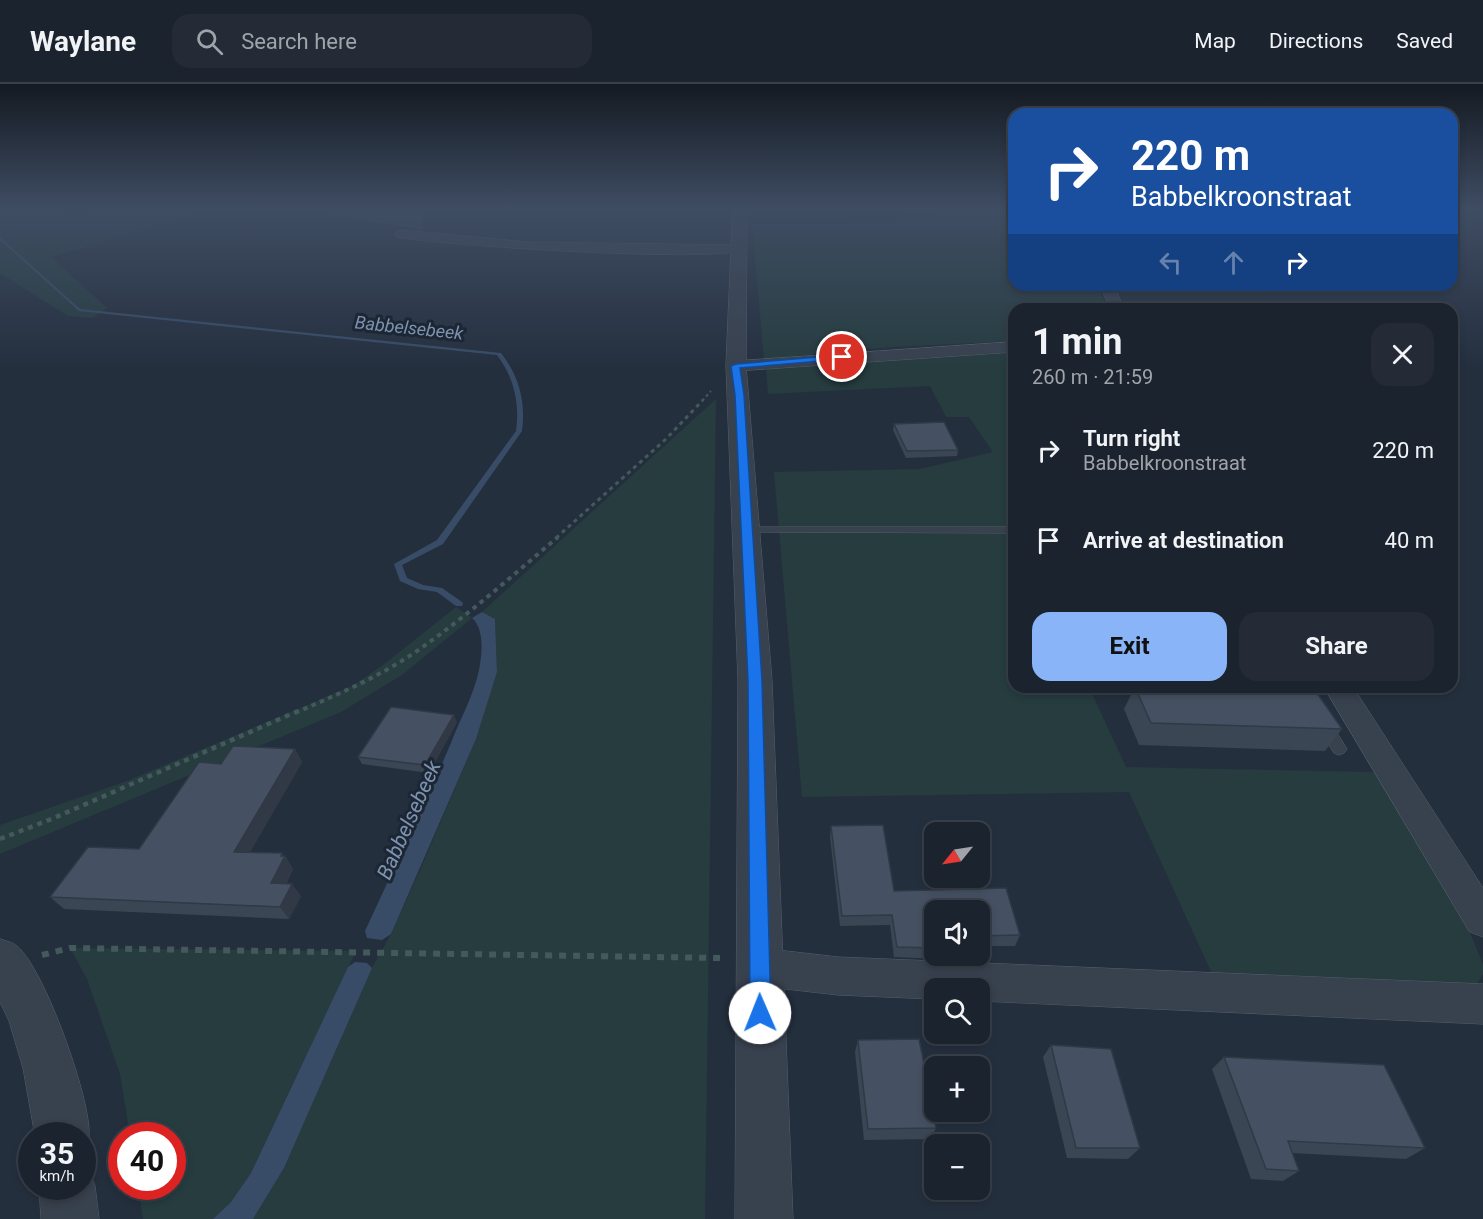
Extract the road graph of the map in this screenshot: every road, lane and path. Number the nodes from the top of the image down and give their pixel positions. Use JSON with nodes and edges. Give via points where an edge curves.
{"nodes":[{"id":1,"x":737,"y":262,"type":"edge"},
{"id":2,"x":1008,"y":347,"type":"edge"},
{"id":3,"x":736,"y":366,"type":"junction"},
{"id":4,"x":746,"y":530,"type":"junction"},
{"id":5,"x":1008,"y":530,"type":"edge"},
{"id":6,"x":1303,"y":693,"type":"edge"},
{"id":7,"x":1342,"y":693,"type":"edge"},
{"id":8,"x":1339,"y":749,"type":"edge"},
{"id":9,"x":0,"y":839,"type":"edge"},
{"id":10,"x":1483,"y":920,"type":"edge"},
{"id":11,"x":2,"y":963,"type":"edge"},
{"id":12,"x":760,"y":967,"type":"junction"},
{"id":13,"x":1483,"y":1004,"type":"edge"},
{"id":14,"x":61,"y":1122,"type":"edge"},
{"id":15,"x":68,"y":1200,"type":"edge"},
{"id":16,"x":70,"y":1219,"type":"edge"},
{"id":17,"x":764,"y":1219,"type":"edge"}],
"edges":[{"from":1,"to":3,"type":"street"},
{"from":2,"to":3,"type":"street"},
{"from":3,"to":4,"type":"street"},
{"from":3,"to":9,"type":"path","via":[[594,506],[414,653],[356,686]]},
{"from":4,"to":5,"type":"lane"},
{"from":4,"to":12,"type":"street","via":[[755,681]]},
{"from":6,"to":8,"type":"lane"},
{"from":7,"to":10,"type":"street"},
{"from":11,"to":12,"type":"path","via":[[70,948],[729,958]]},
{"from":11,"to":14,"type":"street","via":[[32,1014]]},
{"from":12,"to":13,"type":"street","via":[[850,977]]},
{"from":12,"to":17,"type":"street"},
{"from":15,"to":16,"type":"street"}]}
